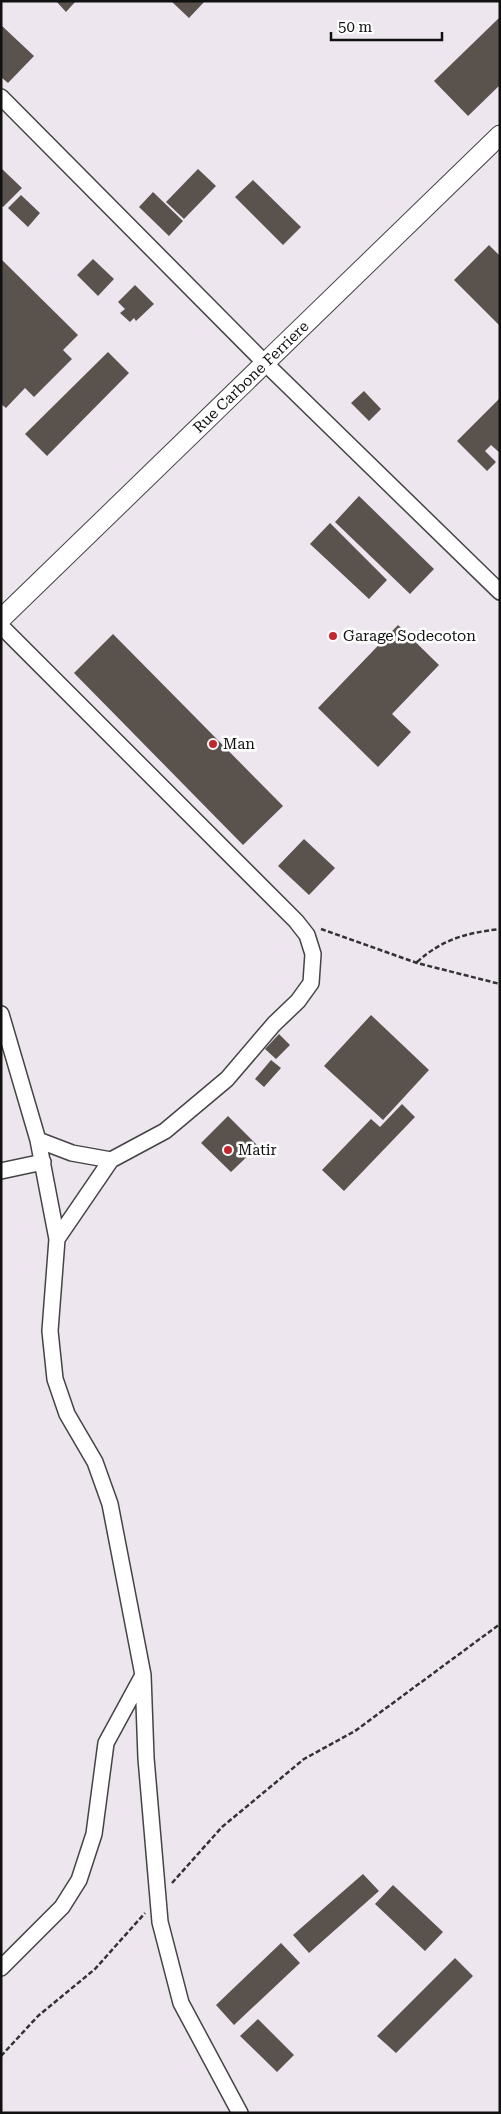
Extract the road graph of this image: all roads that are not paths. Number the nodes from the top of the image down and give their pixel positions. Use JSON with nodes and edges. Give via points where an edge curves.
{"nodes":[{"id":1,"x":1,"y":97,"type":"edge"},
{"id":2,"x":500,"y":135,"type":"edge"},
{"id":3,"x":265,"y":363,"type":"junction"},
{"id":4,"x":500,"y":592,"type":"edge"},
{"id":5,"x":1,"y":619,"type":"edge"},
{"id":6,"x":1,"y":626,"type":"edge"},
{"id":7,"x":1,"y":1014,"type":"edge"},
{"id":8,"x":38,"y":1140,"type":"junction"},
{"id":9,"x":111,"y":1160,"type":"junction"},
{"id":10,"x":43,"y":1162,"type":"junction"},
{"id":11,"x":1,"y":1171,"type":"edge"},
{"id":12,"x":57,"y":1238,"type":"junction"},
{"id":13,"x":143,"y":1675,"type":"junction"},
{"id":14,"x":1,"y":1968,"type":"edge"},
{"id":15,"x":240,"y":2113,"type":"edge"}],
"edges":[{"from":1,"to":3,"type":"street"},
{"from":2,"to":3,"type":"street","name":"Rue Carbone Ferriere"},
{"from":3,"to":4,"type":"street"},
{"from":3,"to":5,"type":"street","name":"Rue Carbone Ferriere"},
{"from":6,"to":9,"type":"street","via":[[296,921],[307,935],[313,954],[311,983],[227,1078],[172,1126]]},
{"from":7,"to":8,"type":"street"},
{"from":8,"to":9,"type":"street","via":[[72,1153]]},
{"from":8,"to":10,"type":"street"},
{"from":9,"to":12,"type":"street"},
{"from":10,"to":11,"type":"street"},
{"from":10,"to":12,"type":"street"},
{"from":12,"to":13,"type":"street","via":[[50,1330],[55,1379],[67,1414],[95,1462],[110,1504]]},
{"from":13,"to":14,"type":"street","via":[[106,1743],[94,1834],[79,1880],[62,1907]]},
{"from":13,"to":15,"type":"street","via":[[146,1758],[160,1922],[181,2003]]}]}
